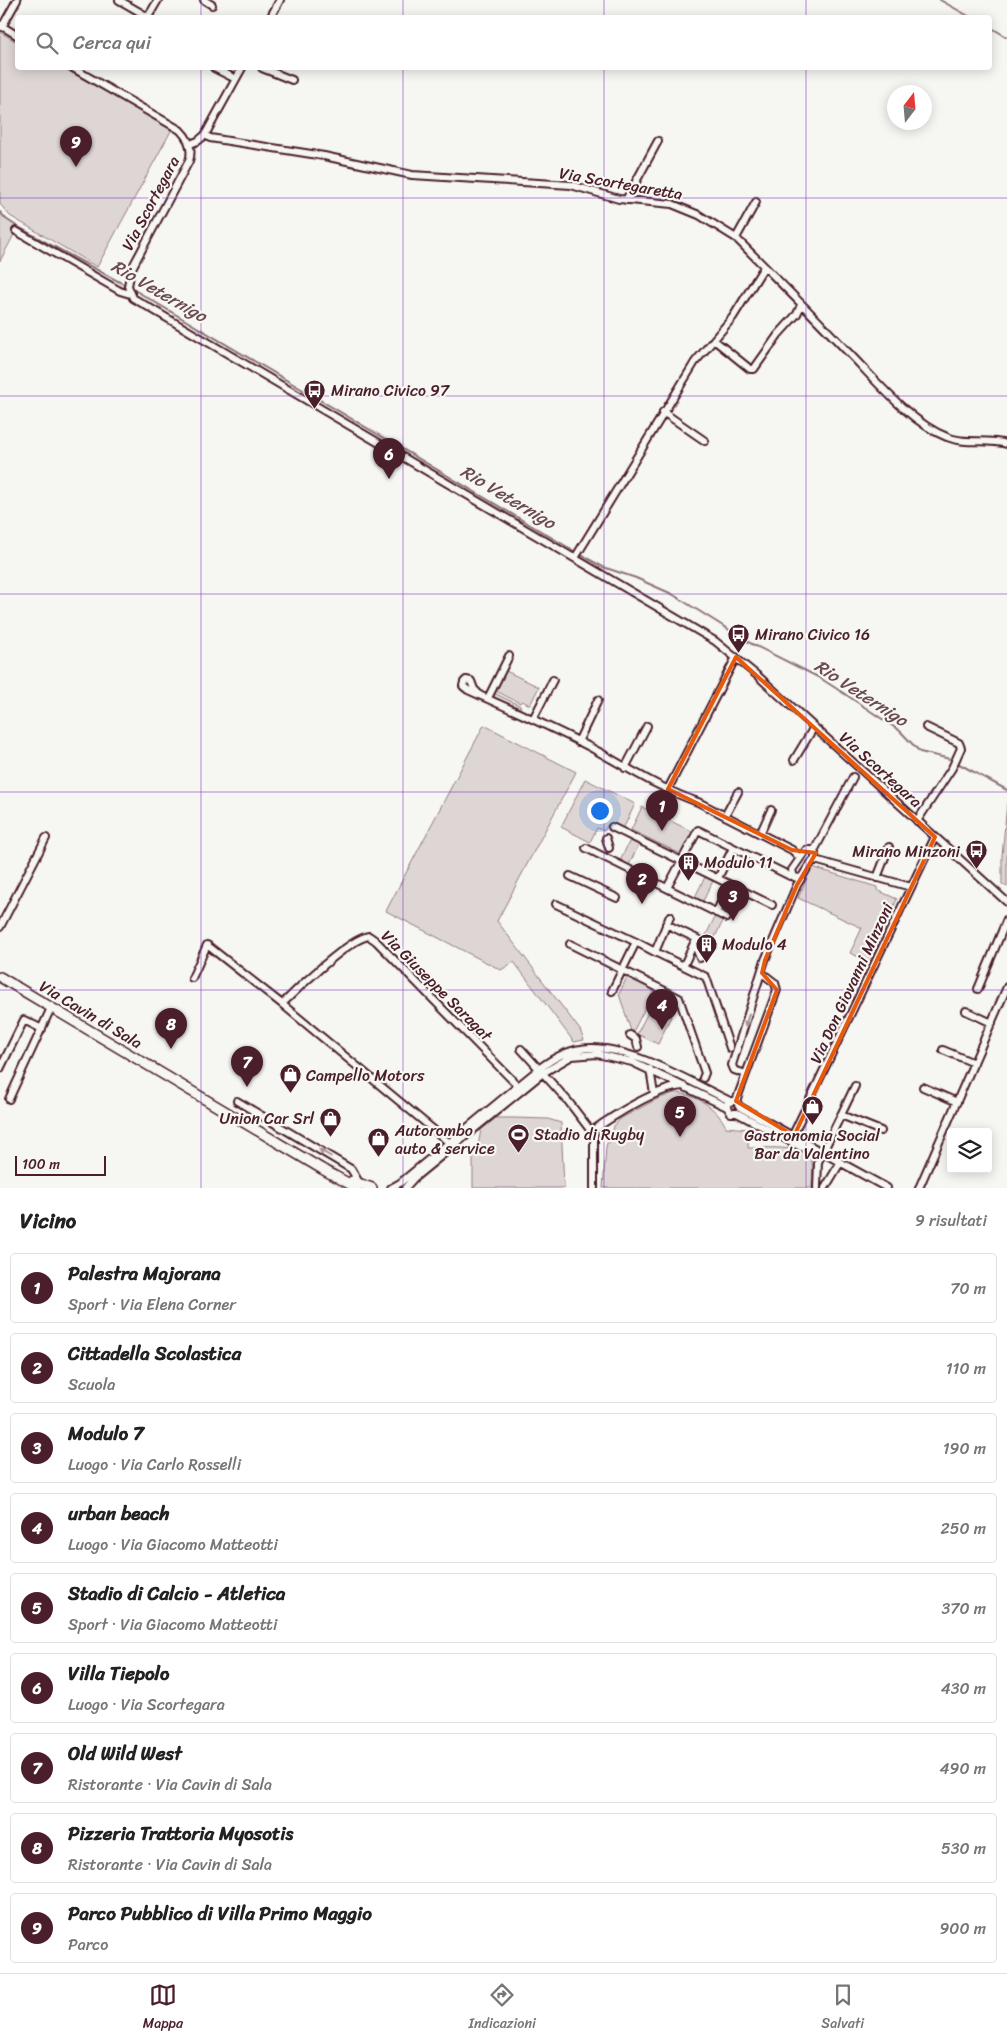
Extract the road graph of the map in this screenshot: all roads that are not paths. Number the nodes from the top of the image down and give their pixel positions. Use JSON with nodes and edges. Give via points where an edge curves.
{"nodes":[{"id":1,"x":17,"y":0,"type":"edge"},
{"id":2,"x":119,"y":0,"type":"edge"},
{"id":3,"x":158,"y":0,"type":"edge"},
{"id":4,"x":204,"y":0,"type":"edge"},
{"id":5,"x":280,"y":0,"type":"edge"},
{"id":6,"x":212,"y":5,"type":"dead end"},
{"id":7,"x":145,"y":15,"type":"edge"},
{"id":8,"x":150,"y":15,"type":"edge"},
{"id":9,"x":272,"y":15,"type":"edge"},
{"id":10,"x":1,"y":26,"type":"edge"},
{"id":11,"x":15,"y":34,"type":"edge"},
{"id":12,"x":76,"y":70,"type":"edge"},
{"id":13,"x":218,"y":70,"type":"edge"},
{"id":14,"x":241,"y":70,"type":"edge"},
{"id":15,"x":267,"y":70,"type":"edge"},
{"id":16,"x":236,"y":79,"type":"junction"},
{"id":17,"x":292,"y":80,"type":"dead end"},
{"id":18,"x":205,"y":135,"type":"junction"},
{"id":19,"x":658,"y":140,"type":"dead end"},
{"id":20,"x":190,"y":144,"type":"junction"},
{"id":21,"x":626,"y":200,"type":"junction"},
{"id":22,"x":756,"y":202,"type":"dead end"},
{"id":23,"x":16,"y":231,"type":"dead end"},
{"id":24,"x":736,"y":238,"type":"junction"},
{"id":25,"x":764,"y":267,"type":"junction"},
{"id":26,"x":129,"y":292,"type":"junction"},
{"id":27,"x":801,"y":305,"type":"junction"},
{"id":28,"x":714,"y":340,"type":"junction"},
{"id":29,"x":663,"y":412,"type":"junction"},
{"id":30,"x":705,"y":441,"type":"dead end"},
{"id":31,"x":1007,"y":444,"type":"edge"},
{"id":32,"x":575,"y":558,"type":"junction"},
{"id":33,"x":509,"y":656,"type":"dead end"},
{"id":34,"x":736,"y":657,"type":"junction"},
{"id":35,"x":554,"y":680,"type":"dead end"},
{"id":36,"x":479,"y":694,"type":"dead end"},
{"id":37,"x":488,"y":698,"type":"junction"},
{"id":38,"x":598,"y":700,"type":"dead end"},
{"id":39,"x":533,"y":719,"type":"junction"},
{"id":40,"x":647,"y":726,"type":"dead end"},
{"id":41,"x":814,"y":727,"type":"junction"},
{"id":42,"x":926,"y":727,"type":"dead end"},
{"id":43,"x":578,"y":742,"type":"junction"},
{"id":44,"x":794,"y":760,"type":"dead end"},
{"id":45,"x":625,"y":768,"type":"junction"},
{"id":46,"x":853,"y":776,"type":"dead end"},
{"id":47,"x":668,"y":789,"type":"junction"},
{"id":48,"x":738,"y":792,"type":"dead end"},
{"id":49,"x":771,"y":810,"type":"dead end"},
{"id":50,"x":725,"y":816,"type":"junction"},
{"id":51,"x":917,"y":820,"type":"junction"},
{"id":52,"x":612,"y":827,"type":"dead end"},
{"id":53,"x":760,"y":834,"type":"junction"},
{"id":54,"x":935,"y":837,"type":"junction"},
{"id":55,"x":46,"y":838,"type":"dead end"},
{"id":56,"x":606,"y":838,"type":"dead end"},
{"id":57,"x":889,"y":847,"type":"dead end"},
{"id":58,"x":586,"y":848,"type":"dead end"},
{"id":59,"x":608,"y":848,"type":"dead end"},
{"id":60,"x":733,"y":848,"type":"junction"},
{"id":61,"x":792,"y":850,"type":"junction"},
{"id":62,"x":814,"y":851,"type":"junction"},
{"id":63,"x":804,"y":852,"type":"junction"},
{"id":64,"x":800,"y":858,"type":"junction"},
{"id":65,"x":681,"y":860,"type":"junction"},
{"id":66,"x":815,"y":860,"type":"junction"},
{"id":67,"x":570,"y":876,"type":"dead end"},
{"id":68,"x":793,"y":876,"type":"junction"},
{"id":69,"x":802,"y":877,"type":"junction"},
{"id":70,"x":718,"y":878,"type":"junction"},
{"id":71,"x":877,"y":878,"type":"junction"},
{"id":72,"x":797,"y":885,"type":"junction"},
{"id":73,"x":911,"y":887,"type":"junction"},
{"id":74,"x":667,"y":888,"type":"junction"},
{"id":75,"x":740,"y":889,"type":"junction"},
{"id":76,"x":617,"y":898,"type":"dead end"},
{"id":77,"x":1007,"y":902,"type":"edge"},
{"id":78,"x":556,"y":904,"type":"dead end"},
{"id":79,"x":772,"y":905,"type":"dead end"},
{"id":80,"x":716,"y":913,"type":"junction"},
{"id":81,"x":670,"y":916,"type":"dead end"},
{"id":82,"x":727,"y":918,"type":"dead end"},
{"id":83,"x":1007,"y":919,"type":"edge"},
{"id":84,"x":666,"y":924,"type":"junction"},
{"id":85,"x":0,"y":927,"type":"edge"},
{"id":86,"x":636,"y":942,"type":"junction"},
{"id":87,"x":570,"y":944,"type":"dead end"},
{"id":88,"x":712,"y":946,"type":"dead end"},
{"id":89,"x":655,"y":952,"type":"junction"},
{"id":90,"x":700,"y":958,"type":"dead end"},
{"id":91,"x":684,"y":965,"type":"junction"},
{"id":92,"x":622,"y":970,"type":"junction"},
{"id":93,"x":762,"y":973,"type":"junction"},
{"id":94,"x":0,"y":977,"type":"edge"},
{"id":95,"x":192,"y":978,"type":"dead end"},
{"id":96,"x":1007,"y":987,"type":"edge"},
{"id":97,"x":978,"y":989,"type":"dead end"},
{"id":98,"x":612,"y":991,"type":"dead end"},
{"id":99,"x":282,"y":1004,"type":"junction"},
{"id":100,"x":51,"y":1008,"type":"junction"},
{"id":101,"x":966,"y":1011,"type":"dead end"},
{"id":102,"x":992,"y":1023,"type":"junction"},
{"id":103,"x":42,"y":1029,"type":"junction"},
{"id":104,"x":630,"y":1035,"type":"dead end"},
{"id":105,"x":638,"y":1047,"type":"dead end"},
{"id":106,"x":521,"y":1048,"type":"dead end"},
{"id":107,"x":730,"y":1048,"type":"dead end"},
{"id":108,"x":943,"y":1050,"type":"dead end"},
{"id":109,"x":974,"y":1063,"type":"junction"},
{"id":110,"x":0,"y":1069,"type":"edge"},
{"id":111,"x":650,"y":1069,"type":"junction"},
{"id":112,"x":541,"y":1070,"type":"junction"},
{"id":113,"x":746,"y":1074,"type":"junction"},
{"id":114,"x":703,"y":1078,"type":"dead end"},
{"id":115,"x":685,"y":1086,"type":"junction"},
{"id":116,"x":855,"y":1086,"type":"dead end"},
{"id":117,"x":924,"y":1087,"type":"dead end"},
{"id":118,"x":520,"y":1088,"type":"junction"},
{"id":119,"x":654,"y":1094,"type":"junction"},
{"id":120,"x":9,"y":1100,"type":"dead end"},
{"id":121,"x":237,"y":1101,"type":"dead end"},
{"id":122,"x":957,"y":1102,"type":"junction"},
{"id":123,"x":734,"y":1106,"type":"junction"},
{"id":124,"x":841,"y":1114,"type":"junction"},
{"id":125,"x":592,"y":1131,"type":"junction"},
{"id":126,"x":880,"y":1131,"type":"dead end"},
{"id":127,"x":792,"y":1138,"type":"junction"},
{"id":128,"x":452,"y":1144,"type":"junction"},
{"id":129,"x":819,"y":1152,"type":"junction"},
{"id":130,"x":840,"y":1163,"type":"junction"},
{"id":131,"x":359,"y":1186,"type":"edge"},
{"id":132,"x":372,"y":1188,"type":"edge"},
{"id":133,"x":391,"y":1188,"type":"edge"},
{"id":134,"x":405,"y":1188,"type":"edge"},
{"id":135,"x":594,"y":1188,"type":"edge"},
{"id":136,"x":817,"y":1188,"type":"edge"},
{"id":137,"x":826,"y":1188,"type":"edge"},
{"id":138,"x":887,"y":1188,"type":"edge"},
{"id":139,"x":919,"y":1188,"type":"edge"}],
"edges":[{"from":1,"to":10,"type":"street"},
{"from":2,"to":7,"type":"street"},
{"from":3,"to":8,"type":"street"},
{"from":4,"to":6,"type":"street"},
{"from":5,"to":9,"type":"street"},
{"from":10,"to":11,"type":"street"},
{"from":12,"to":20,"type":"street","name":"Via Scortegara","via":[[180,130]]},
{"from":13,"to":16,"type":"street"},
{"from":14,"to":16,"type":"street"},
{"from":15,"to":17,"type":"street"},
{"from":16,"to":18,"type":"street"},
{"from":18,"to":20,"type":"street"},
{"from":18,"to":21,"type":"street","name":"Via Scortegaretta","via":[[412,175],[572,185]]},
{"from":19,"to":21,"type":"street"},
{"from":20,"to":26,"type":"street","name":"Via Scortegara","via":[[189,161],[133,265]]},
{"from":21,"to":24,"type":"street","name":"Via Scortegaretta","via":[[672,204],[700,215]]},
{"from":22,"to":24,"type":"street"},
{"from":23,"to":26,"type":"street","name":"Via Scortegara","via":[[120,291]]},
{"from":24,"to":25,"type":"street","name":"Via Scortegaretta"},
{"from":25,"to":27,"type":"street","name":"Via Scortegaretta"},
{"from":25,"to":28,"type":"street","via":[[733,317]]},
{"from":26,"to":32,"type":"street","name":"Via Scortegara","via":[[145,306]]},
{"from":27,"to":28,"type":"street","via":[[754,370]]},
{"from":27,"to":31,"type":"street","name":"Via Scortegaretta","via":[[893,399],[933,430],[954,440]]},
{"from":28,"to":29,"type":"street","via":[[694,362]]},
{"from":29,"to":30,"type":"street"},
{"from":29,"to":32,"type":"street"},
{"from":32,"to":34,"type":"street","name":"Via Scortegara"},
{"from":33,"to":37,"type":"street"},
{"from":34,"to":41,"type":"street","name":"Via Scortegara"},
{"from":34,"to":47,"type":"street"},
{"from":35,"to":39,"type":"street"},
{"from":36,"to":37,"type":"street"},
{"from":37,"to":39,"type":"street"},
{"from":38,"to":43,"type":"street"},
{"from":39,"to":43,"type":"street"},
{"from":40,"to":45,"type":"street"},
{"from":41,"to":44,"type":"street"},
{"from":41,"to":51,"type":"street","name":"Via Scortegara"},
{"from":42,"to":51,"type":"street","via":[[959,743],[961,748],[953,766]]},
{"from":43,"to":45,"type":"street"},
{"from":45,"to":47,"type":"street"},
{"from":46,"to":62,"type":"street"},
{"from":47,"to":50,"type":"street"},
{"from":48,"to":50,"type":"street"},
{"from":49,"to":53,"type":"street"},
{"from":50,"to":53,"type":"street"},
{"from":51,"to":54,"type":"street","name":"Via Scortegara"},
{"from":52,"to":65,"type":"street"},
{"from":53,"to":61,"type":"street"},
{"from":54,"to":73,"type":"street","name":"Via Don Giovanni Minzoni"},
{"from":54,"to":77,"type":"street","name":"Via Scortegara"},
{"from":55,"to":85,"type":"street"},
{"from":56,"to":59,"type":"street"},
{"from":57,"to":71,"type":"street"},
{"from":58,"to":74,"type":"street"},
{"from":60,"to":65,"type":"street","via":[[698,830]]},
{"from":60,"to":68,"type":"street"},
{"from":60,"to":70,"type":"street"},
{"from":61,"to":63,"type":"street"},
{"from":61,"to":64,"type":"street"},
{"from":62,"to":63,"type":"street","via":[[808,849]]},
{"from":62,"to":66,"type":"street"},
{"from":63,"to":64,"type":"street"},
{"from":64,"to":68,"type":"street","via":[[792,870]]},
{"from":65,"to":70,"type":"street"},
{"from":65,"to":74,"type":"street"},
{"from":66,"to":69,"type":"street"},
{"from":66,"to":71,"type":"street"},
{"from":67,"to":76,"type":"street"},
{"from":68,"to":69,"type":"street"},
{"from":68,"to":72,"type":"street"},
{"from":69,"to":72,"type":"street"},
{"from":70,"to":75,"type":"street"},
{"from":71,"to":73,"type":"street"},
{"from":72,"to":93,"type":"street"},
{"from":73,"to":127,"type":"street","name":"Via Don Giovanni Minzoni"},
{"from":74,"to":80,"type":"street"},
{"from":75,"to":79,"type":"street"},
{"from":75,"to":80,"type":"street","via":[[726,894]]},
{"from":78,"to":86,"type":"street"},
{"from":80,"to":82,"type":"street"},
{"from":81,"to":84,"type":"street"},
{"from":83,"to":97,"type":"street"},
{"from":84,"to":88,"type":"street"},
{"from":84,"to":89,"type":"street"},
{"from":86,"to":89,"type":"street"},
{"from":86,"to":92,"type":"street"},
{"from":87,"to":92,"type":"street"},
{"from":89,"to":91,"type":"street"},
{"from":90,"to":91,"type":"street","via":[[694,943]]},
{"from":91,"to":107,"type":"street","via":[[706,977]]},
{"from":92,"to":98,"type":"street"},
{"from":92,"to":114,"type":"street","via":[[679,998],[705,1073]]},
{"from":93,"to":113,"type":"street","via":[[775,982],[777,990]]},
{"from":93,"to":113,"type":"street","one_way":true,"via":[[732,1065],[734,1070]]},
{"from":94,"to":100,"type":"main road","name":"Via Cavin di Sala"},
{"from":95,"to":99,"type":"street","via":[[206,945]]},
{"from":96,"to":102,"type":"street"},
{"from":99,"to":118,"type":"street","name":"Via Giuseppe Saragat","via":[[343,951],[369,936]]},
{"from":99,"to":128,"type":"street"},
{"from":100,"to":103,"type":"street"},
{"from":100,"to":131,"type":"main road","name":"Via Cavin di Sala","via":[[322,1169]]},
{"from":101,"to":102,"type":"street"},
{"from":102,"to":109,"type":"street"},
{"from":103,"to":110,"type":"street","via":[[24,1020]]},
{"from":103,"to":120,"type":"street"},
{"from":104,"to":105,"type":"street","via":[[636,1039]]},
{"from":106,"to":112,"type":"street"},
{"from":108,"to":109,"type":"street"},
{"from":109,"to":122,"type":"street"},
{"from":111,"to":112,"type":"street","via":[[620,1058],[591,1053],[572,1056]]},
{"from":111,"to":115,"type":"street"},
{"from":111,"to":119,"type":"street"},
{"from":112,"to":118,"type":"street"},
{"from":112,"to":123,"type":"street","via":[[574,1050],[607,1050],[654,1064]]},
{"from":112,"to":125,"type":"street"},
{"from":113,"to":123,"type":"street"},
{"from":115,"to":119,"type":"street"},
{"from":115,"to":123,"type":"street"},
{"from":116,"to":124,"type":"street"},
{"from":117,"to":122,"type":"street"},
{"from":118,"to":128,"type":"street"},
{"from":119,"to":125,"type":"street"},
{"from":131,"to":121,"type":"street","one_way":true,"via":[[352,1169]]},
{"from":122,"to":139,"type":"street"},
{"from":123,"to":127,"type":"street"},
{"from":124,"to":126,"type":"street"},
{"from":124,"to":129,"type":"street"},
{"from":125,"to":135,"type":"street","via":[[595,1139]]},
{"from":127,"to":129,"type":"street"},
{"from":128,"to":133,"type":"street"},
{"from":128,"to":134,"type":"street"},
{"from":129,"to":130,"type":"street"},
{"from":129,"to":136,"type":"street"},
{"from":130,"to":137,"type":"street"},
{"from":130,"to":138,"type":"street"},
{"from":131,"to":132,"type":"main road","name":"Via Cavin di Sala"}]}
